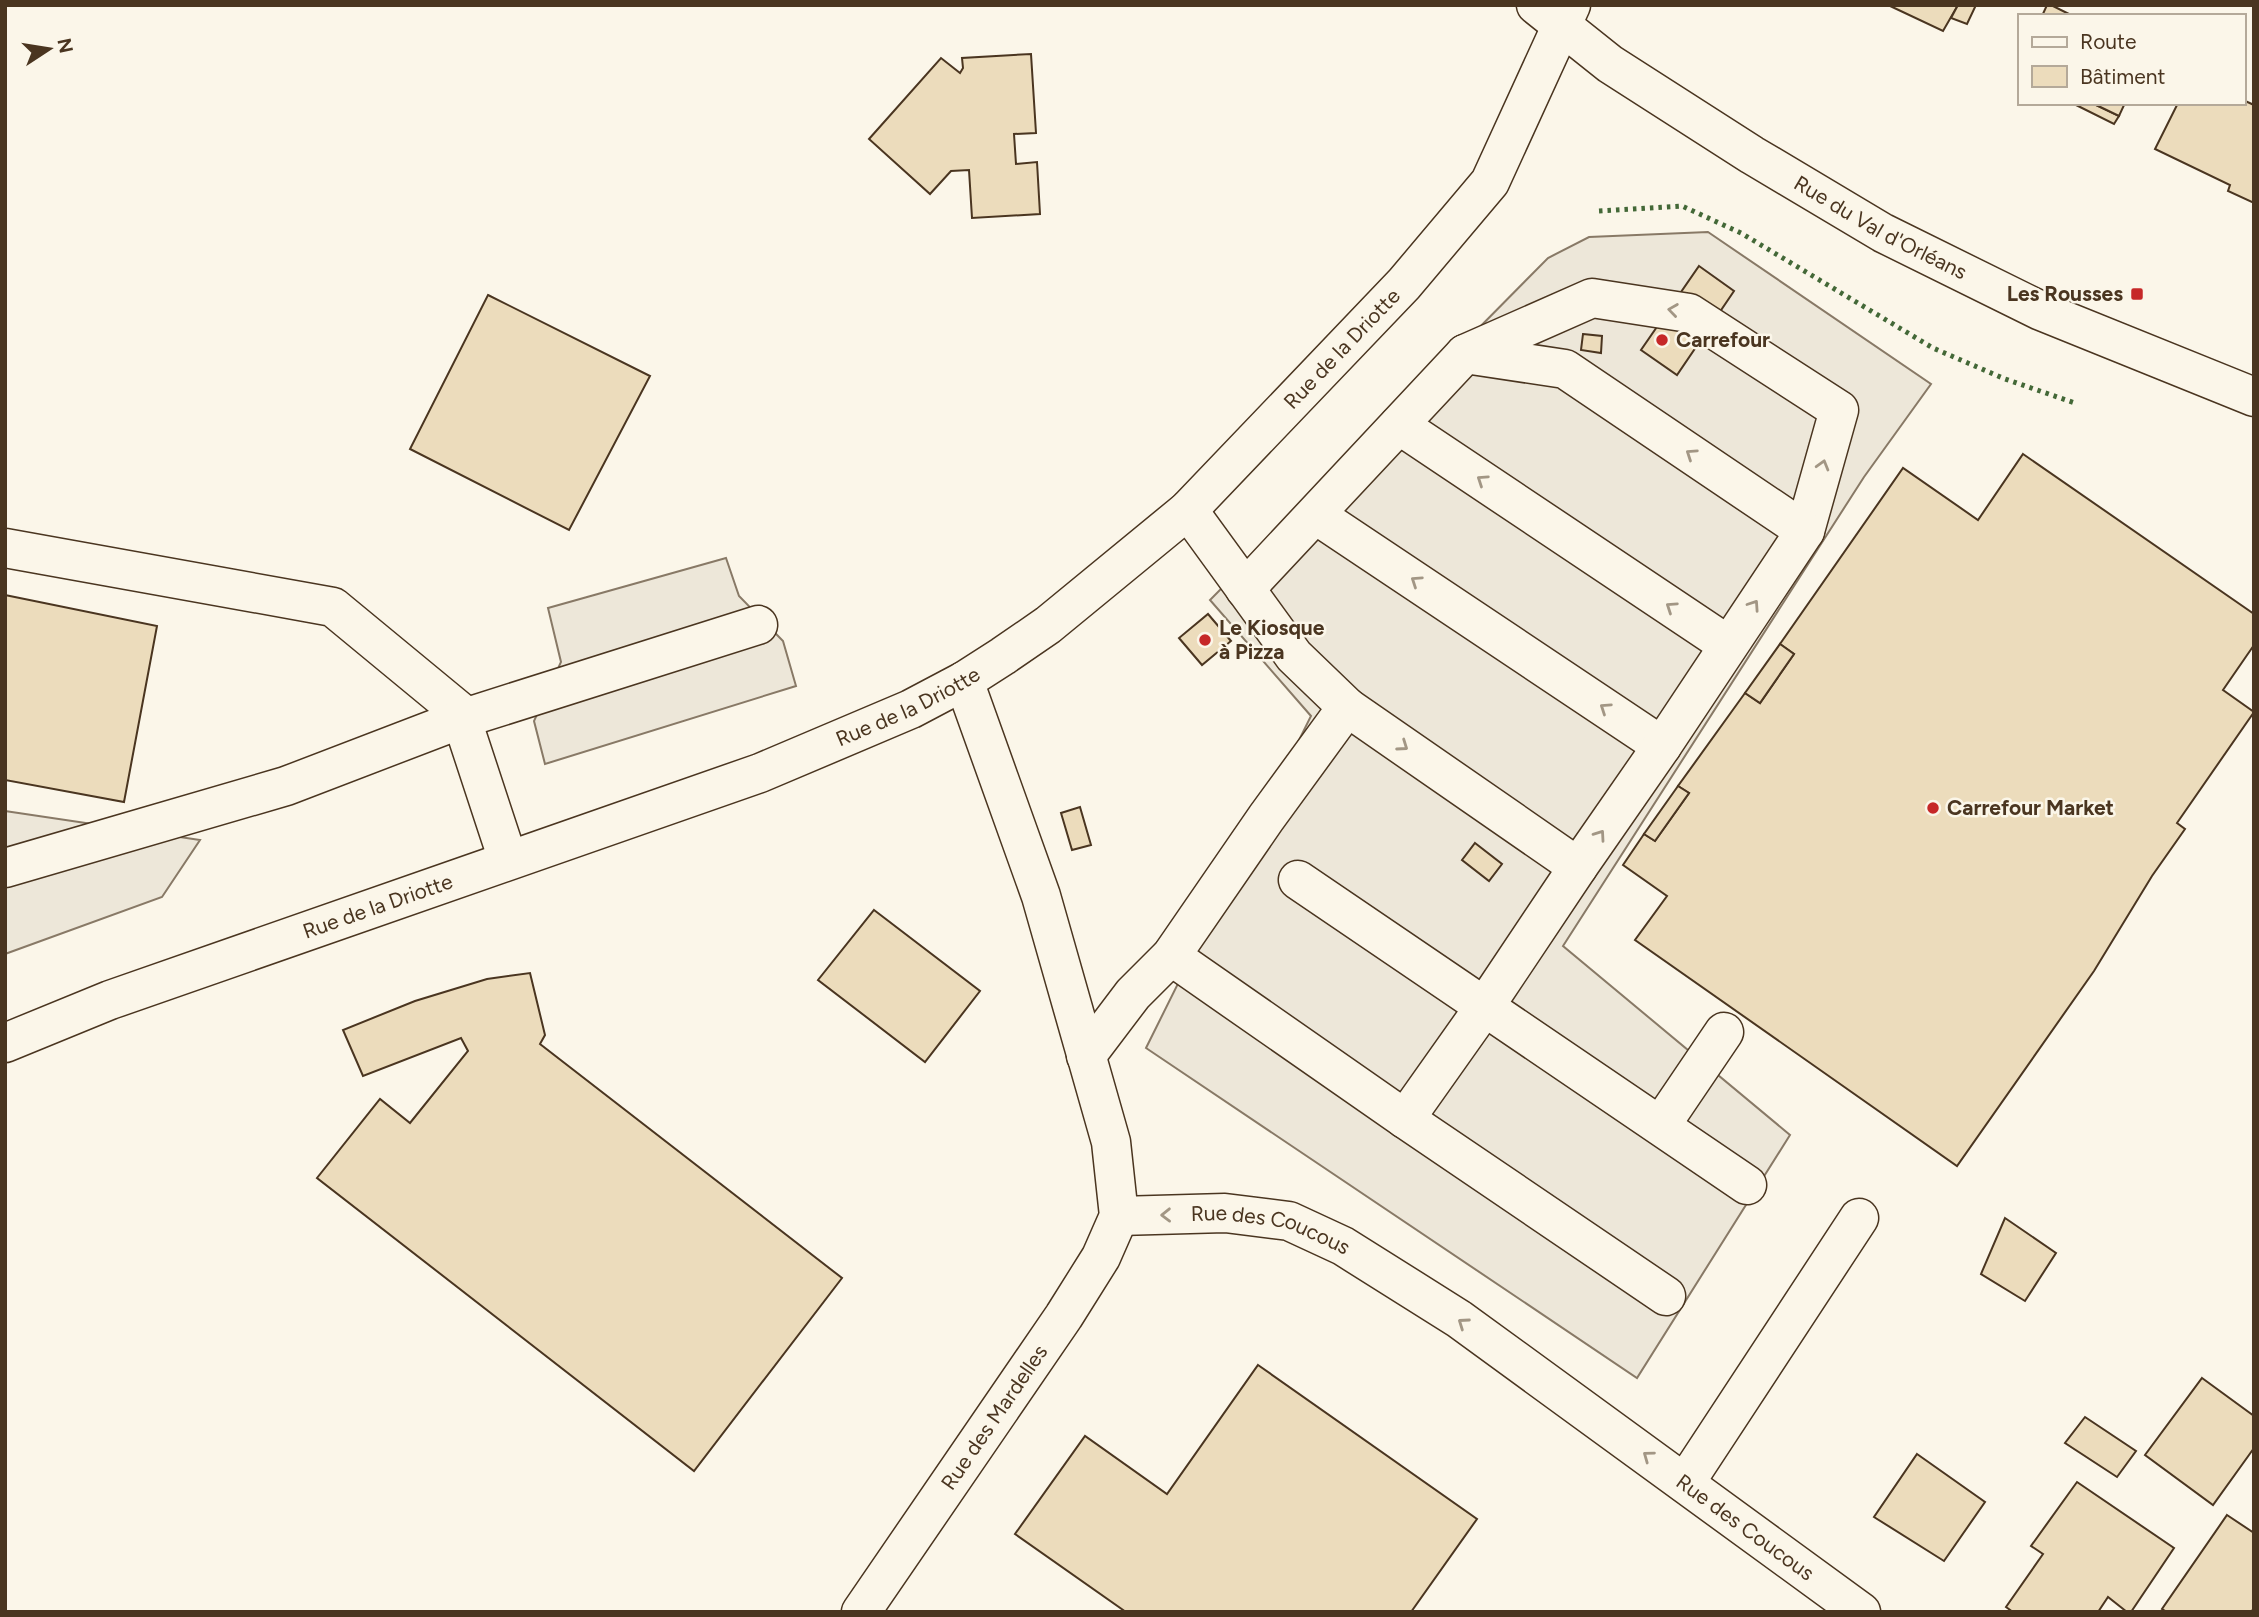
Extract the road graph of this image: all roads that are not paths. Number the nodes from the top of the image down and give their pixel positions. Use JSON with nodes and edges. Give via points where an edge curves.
{"nodes":[{"id":1,"x":1556,"y":12,"type":"edge"},
{"id":2,"x":1465,"y":354,"type":"junction"},
{"id":3,"x":2254,"y":397,"type":"edge"},
{"id":4,"x":1399,"y":425,"type":"junction"},
{"id":5,"x":1188,"y":510,"type":"junction"},
{"id":6,"x":1316,"y":515,"type":"junction"},
{"id":7,"x":1805,"y":531,"type":"junction"},
{"id":8,"x":5,"y":548,"type":"edge"},
{"id":9,"x":1245,"y":589,"type":"junction"},
{"id":10,"x":758,"y":625,"type":"dead end"},
{"id":11,"x":1728,"y":645,"type":"junction"},
{"id":12,"x":964,"y":681,"type":"junction"},
{"id":13,"x":1347,"y":707,"type":"junction"},
{"id":14,"x":461,"y":719,"type":"junction"},
{"id":15,"x":1662,"y":746,"type":"junction"},
{"id":16,"x":508,"y":860,"type":"junction"},
{"id":17,"x":1578,"y":867,"type":"junction"},
{"id":18,"x":5,"y":868,"type":"edge"},
{"id":19,"x":1298,"y":880,"type":"dead end"},
{"id":20,"x":1171,"y":956,"type":"junction"},
{"id":21,"x":1485,"y":1006,"type":"junction"},
{"id":22,"x":1724,"y":1032,"type":"dead end"},
{"id":23,"x":5,"y":1043,"type":"edge"},
{"id":24,"x":1086,"y":1056,"type":"junction"},
{"id":25,"x":1405,"y":1119,"type":"junction"},
{"id":26,"x":1661,"y":1125,"type":"junction"},
{"id":27,"x":1747,"y":1185,"type":"dead end"},
{"id":28,"x":1119,"y":1216,"type":"junction"},
{"id":29,"x":1859,"y":1218,"type":"dead end"},
{"id":30,"x":1666,"y":1296,"type":"dead end"},
{"id":31,"x":1685,"y":1483,"type":"junction"},
{"id":32,"x":862,"y":1612,"type":"edge"},
{"id":33,"x":1861,"y":1612,"type":"edge"}],
"edges":[{"from":1,"to":3,"type":"street","name":"Rue du Val d'Orléans","via":[[1610,64],[1883,233],[2041,311]]},
{"from":1,"to":5,"type":"street","name":"Rue de la Driotte","via":[[1490,182],[1404,284]]},
{"from":2,"to":4,"type":"street"},
{"from":7,"to":2,"type":"street","one_way":true,"via":[[1566,369]]},
{"from":7,"to":2,"type":"street","one_way":true,"via":[[1839,410],[1689,313],[1592,298]]},
{"from":4,"to":6,"type":"street"},
{"from":11,"to":4,"type":"street","one_way":true},
{"from":5,"to":9,"type":"street"},
{"from":5,"to":12,"type":"street","name":"Rue de la Driotte","via":[[1048,625]]},
{"from":6,"to":9,"type":"street"},
{"from":15,"to":6,"type":"street","one_way":true},
{"from":11,"to":7,"type":"street","one_way":true},
{"from":8,"to":14,"type":"street","via":[[333,607],[459,711]]},
{"from":9,"to":13,"type":"street","via":[[1294,656]]},
{"from":10,"to":14,"type":"street"},
{"from":11,"to":15,"type":"street"},
{"from":12,"to":16,"type":"street","name":"Rue de la Driotte","via":[[911,709],[760,773]]},
{"from":12,"to":24,"type":"street","via":[[1041,896]]},
{"from":13,"to":17,"type":"street","one_way":true},
{"from":13,"to":20,"type":"street"},
{"from":14,"to":16,"type":"street"},
{"from":14,"to":18,"type":"street","via":[[286,786]]},
{"from":17,"to":15,"type":"street","one_way":true},
{"from":16,"to":23,"type":"street","name":"Rue de la Driotte","via":[[110,1000]]},
{"from":17,"to":21,"type":"street"},
{"from":19,"to":21,"type":"street"},
{"from":20,"to":24,"type":"street","via":[[1133,994]]},
{"from":20,"to":25,"type":"street"},
{"from":21,"to":25,"type":"street"},
{"from":21,"to":26,"type":"street"},
{"from":22,"to":26,"type":"street"},
{"from":24,"to":28,"type":"street","via":[[1111,1142]]},
{"from":25,"to":30,"type":"street"},
{"from":26,"to":27,"type":"street"},
{"from":31,"to":28,"type":"street","name":"Rue des Coucous","one_way":true,"via":[[1459,1320],[1343,1247],[1300,1226],[1225,1213]]},
{"from":28,"to":32,"type":"street","name":"Rue des Mardelles","via":[[1101,1257],[1064,1316]]},
{"from":29,"to":31,"type":"street"},
{"from":31,"to":33,"type":"street","name":"Rue des Coucous"}]}
